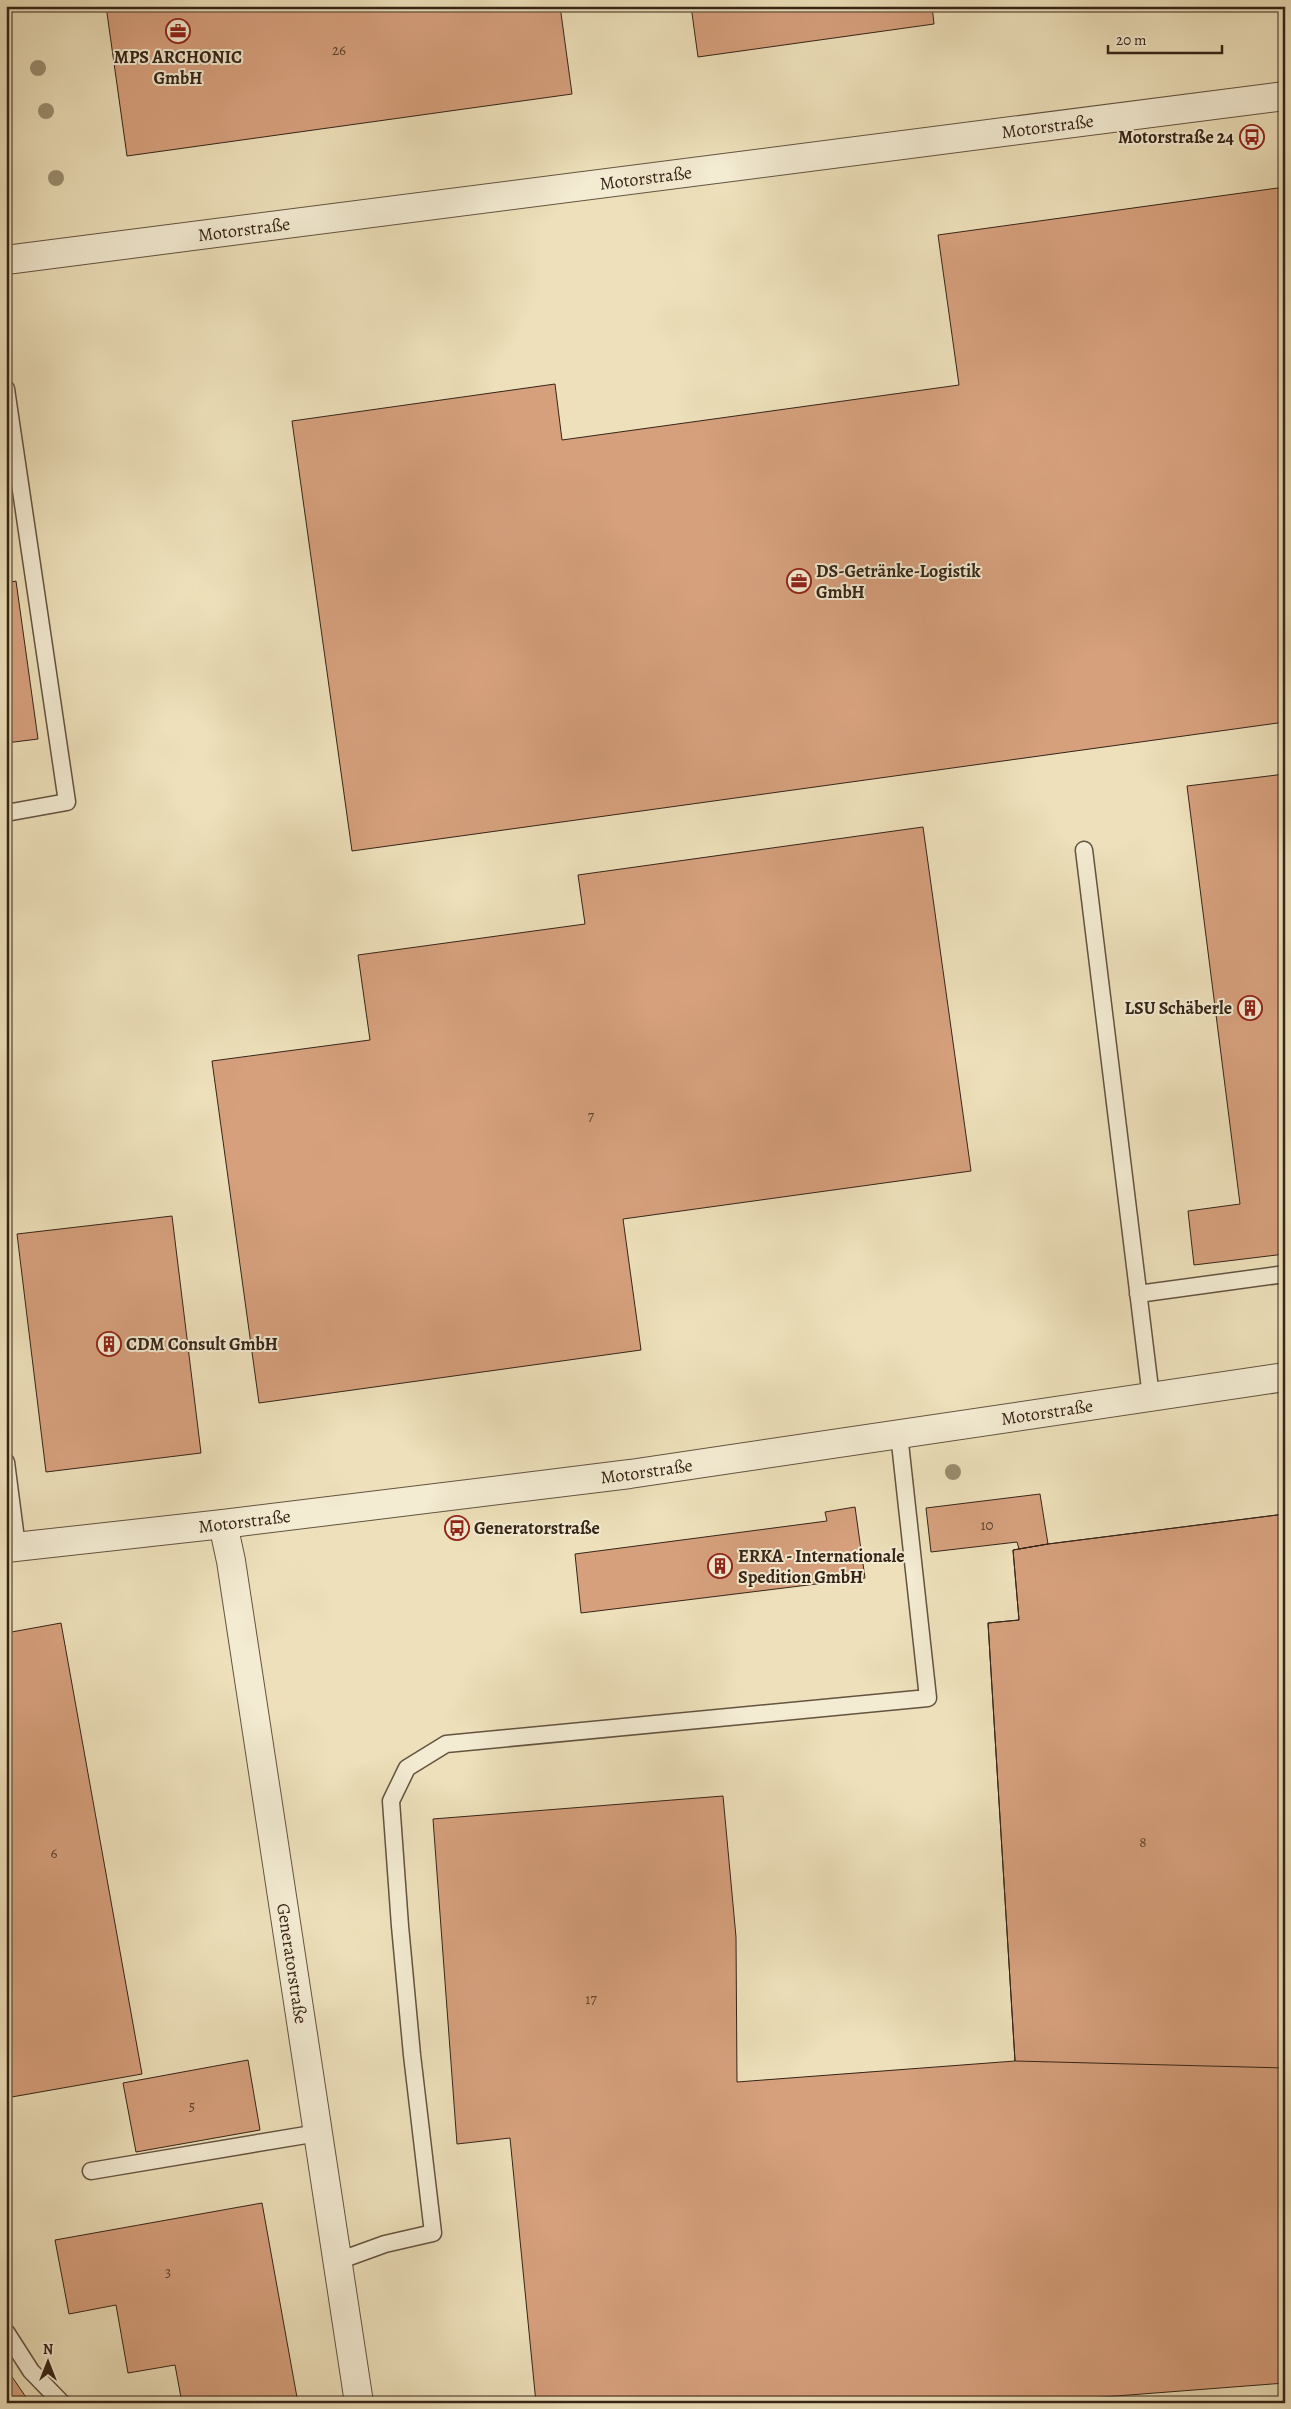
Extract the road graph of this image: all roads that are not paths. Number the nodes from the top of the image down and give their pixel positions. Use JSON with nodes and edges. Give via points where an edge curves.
{"nodes":[{"id":1,"x":1285,"y":96,"type":"edge"},
{"id":2,"x":6,"y":260,"type":"edge"},
{"id":3,"x":6,"y":389,"type":"edge"},
{"id":4,"x":6,"y":813,"type":"edge"},
{"id":5,"x":1084,"y":850,"type":"dead end"},
{"id":6,"x":1285,"y":1274,"type":"edge"},
{"id":7,"x":1138,"y":1294,"type":"junction"},
{"id":8,"x":1285,"y":1378,"type":"edge"},
{"id":9,"x":1151,"y":1397,"type":"junction"},
{"id":10,"x":899,"y":1434,"type":"junction"},
{"id":11,"x":6,"y":1462,"type":"edge"},
{"id":12,"x":223,"y":1524,"type":"junction"},
{"id":13,"x":12,"y":1547,"type":"edge"},
{"id":14,"x":318,"y":2133,"type":"junction"},
{"id":15,"x":91,"y":2171,"type":"dead end"},
{"id":16,"x":338,"y":2261,"type":"junction"},
{"id":17,"x":6,"y":2332,"type":"edge"},
{"id":18,"x":62,"y":2403,"type":"edge"},
{"id":19,"x":359,"y":2403,"type":"edge"}],
"edges":[{"from":1,"to":2,"type":"street","name":"Motorstraße"},
{"from":3,"to":4,"type":"lane","via":[[67,802]]},
{"from":5,"to":7,"type":"lane"},
{"from":6,"to":7,"type":"lane"},
{"from":7,"to":9,"type":"lane"},
{"from":8,"to":9,"type":"street","name":"Motorstraße"},
{"from":9,"to":10,"type":"street","name":"Motorstraße"},
{"from":10,"to":12,"type":"street","name":"Motorstraße","via":[[630,1474]]},
{"from":10,"to":16,"type":"lane","via":[[928,1698],[446,1744],[407,1768],[391,1801],[412,2055],[433,2233],[386,2244]]},
{"from":11,"to":13,"type":"lane"},
{"from":12,"to":13,"type":"street","name":"Motorstraße"},
{"from":12,"to":14,"type":"street","name":"Generatorstraße"},
{"from":14,"to":15,"type":"lane"},
{"from":14,"to":16,"type":"street","name":"Generatorstraße"},
{"from":16,"to":19,"type":"street","name":"Generatorstraße"},
{"from":17,"to":18,"type":"lane","via":[[31,2372]]}]}
